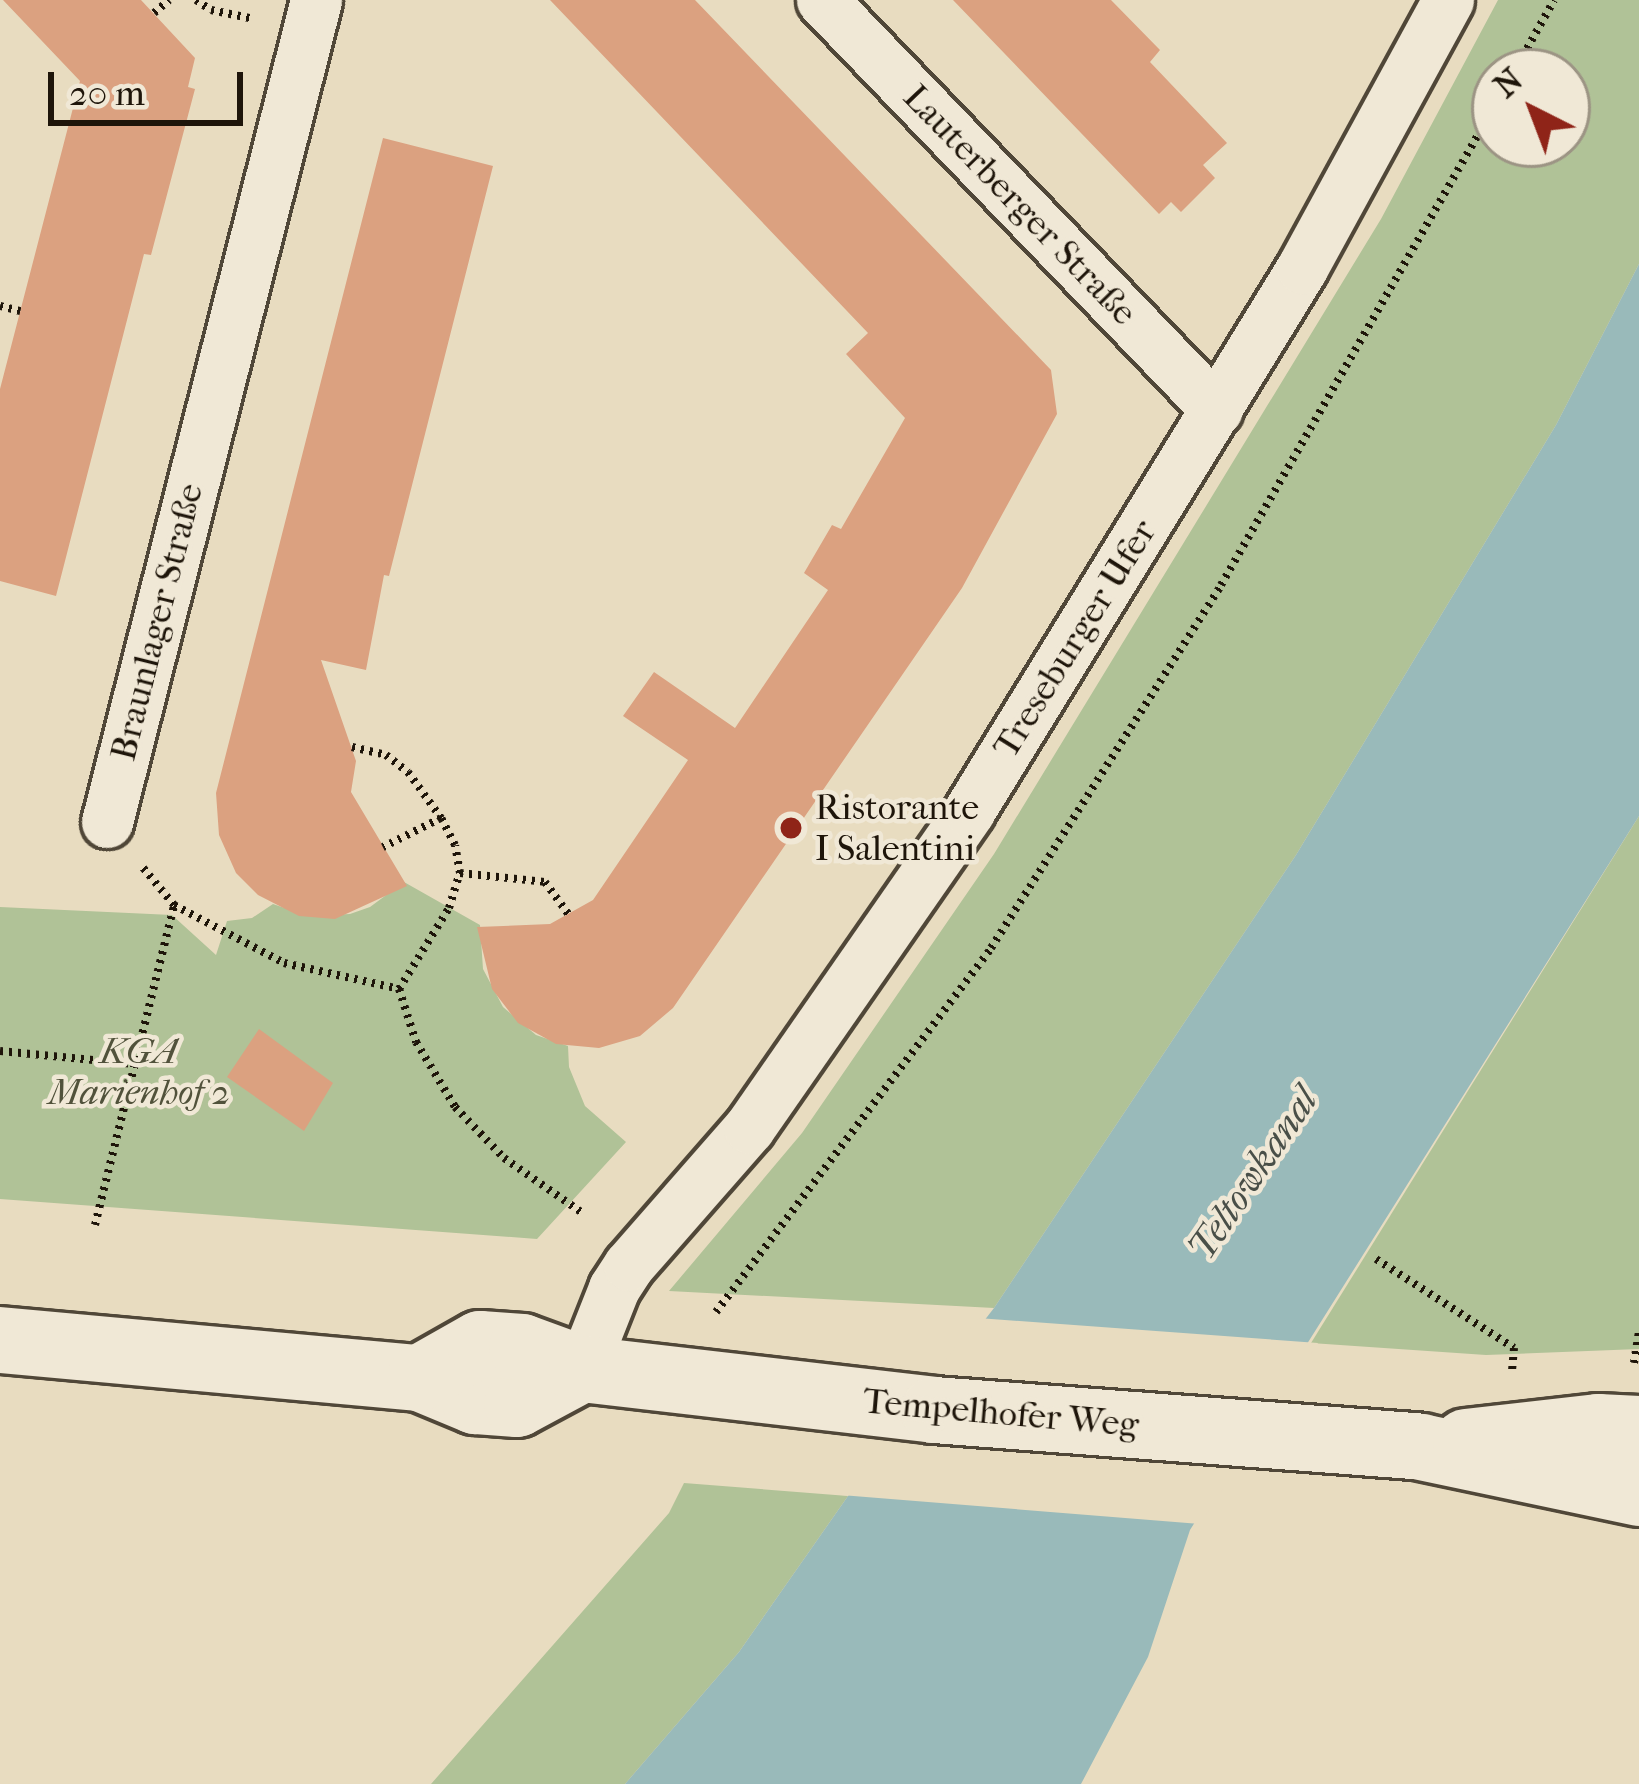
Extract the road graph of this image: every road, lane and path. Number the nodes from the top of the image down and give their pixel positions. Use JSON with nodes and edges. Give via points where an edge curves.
{"nodes":[{"id":1,"x":169,"y":0,"type":"edge"},
{"id":2,"x":316,"y":0,"type":"edge"},
{"id":3,"x":822,"y":0,"type":"edge"},
{"id":4,"x":1448,"y":0,"type":"edge"},
{"id":5,"x":1554,"y":0,"type":"edge"},
{"id":6,"x":154,"y":14,"type":"dead end"},
{"id":7,"x":1527,"y":48,"type":"edge"},
{"id":8,"x":1471,"y":147,"type":"edge"},
{"id":9,"x":0,"y":306,"type":"edge"},
{"id":10,"x":20,"y":311,"type":"dead end"},
{"id":11,"x":1216,"y":410,"type":"junction"},
{"id":12,"x":352,"y":747,"type":"dead end"},
{"id":13,"x":441,"y":818,"type":"junction"},
{"id":14,"x":107,"y":822,"type":"joint"},
{"id":15,"x":383,"y":847,"type":"dead end"},
{"id":16,"x":460,"y":873,"type":"junction"},
{"id":17,"x":174,"y":905,"type":"junction"},
{"id":18,"x":569,"y":915,"type":"dead end"},
{"id":19,"x":399,"y":989,"type":"junction"},
{"id":20,"x":0,"y":1051,"type":"edge"},
{"id":21,"x":134,"y":1064,"type":"junction"},
{"id":22,"x":581,"y":1212,"type":"dead end"},
{"id":23,"x":95,"y":1225,"type":"dead end"},
{"id":24,"x":1376,"y":1259,"type":"dead end"},
{"id":25,"x":716,"y":1312,"type":"dead end"},
{"id":26,"x":1639,"y":1330,"type":"edge"},
{"id":27,"x":0,"y":1340,"type":"edge"},
{"id":28,"x":582,"y":1369,"type":"junction"},
{"id":29,"x":1512,"y":1372,"type":"dead end"},
{"id":30,"x":1636,"y":1399,"type":"edge"},
{"id":31,"x":1421,"y":1448,"type":"junction"},
{"id":32,"x":1639,"y":1493,"type":"edge"}],
"edges":[{"from":1,"to":6,"type":"path"},
{"from":2,"to":14,"type":"street","name":"Braunlager Straße"},
{"from":3,"to":11,"type":"street","name":"Lauterberger Straße"},
{"from":4,"to":11,"type":"street","name":"Treseburger Ufer"},
{"from":5,"to":7,"type":"path"},
{"from":8,"to":25,"type":"path","via":[[1221,584],[991,948]]},
{"from":9,"to":10,"type":"path"},
{"from":11,"to":28,"type":"street","name":"Treseburger Ufer","via":[[969,812],[799,1060],[614,1288]]},
{"from":12,"to":13,"type":"path","via":[[386,755],[408,772]]},
{"from":13,"to":15,"type":"path"},
{"from":13,"to":16,"type":"path"},
{"from":14,"to":17,"type":"path"},
{"from":16,"to":18,"type":"path","via":[[544,882]]},
{"from":16,"to":19,"type":"path","via":[[449,908]]},
{"from":17,"to":19,"type":"path","via":[[284,963]]},
{"from":17,"to":21,"type":"path"},
{"from":19,"to":22,"type":"path","via":[[416,1042],[455,1107],[518,1170]]},
{"from":20,"to":21,"type":"path"},
{"from":21,"to":23,"type":"path"},
{"from":24,"to":29,"type":"path","via":[[1514,1348]]},
{"from":26,"to":30,"type":"path"},
{"from":27,"to":28,"type":"street","via":[[420,1378],[475,1401],[518,1404]]},
{"from":28,"to":31,"type":"street","name":"Tempelhofer Weg","via":[[934,1410]]},
{"from":30,"to":31,"type":"street","name":"Tempelhofer Weg","via":[[1598,1427]]},
{"from":31,"to":32,"type":"street","name":"Tempelhofer Weg"}]}
